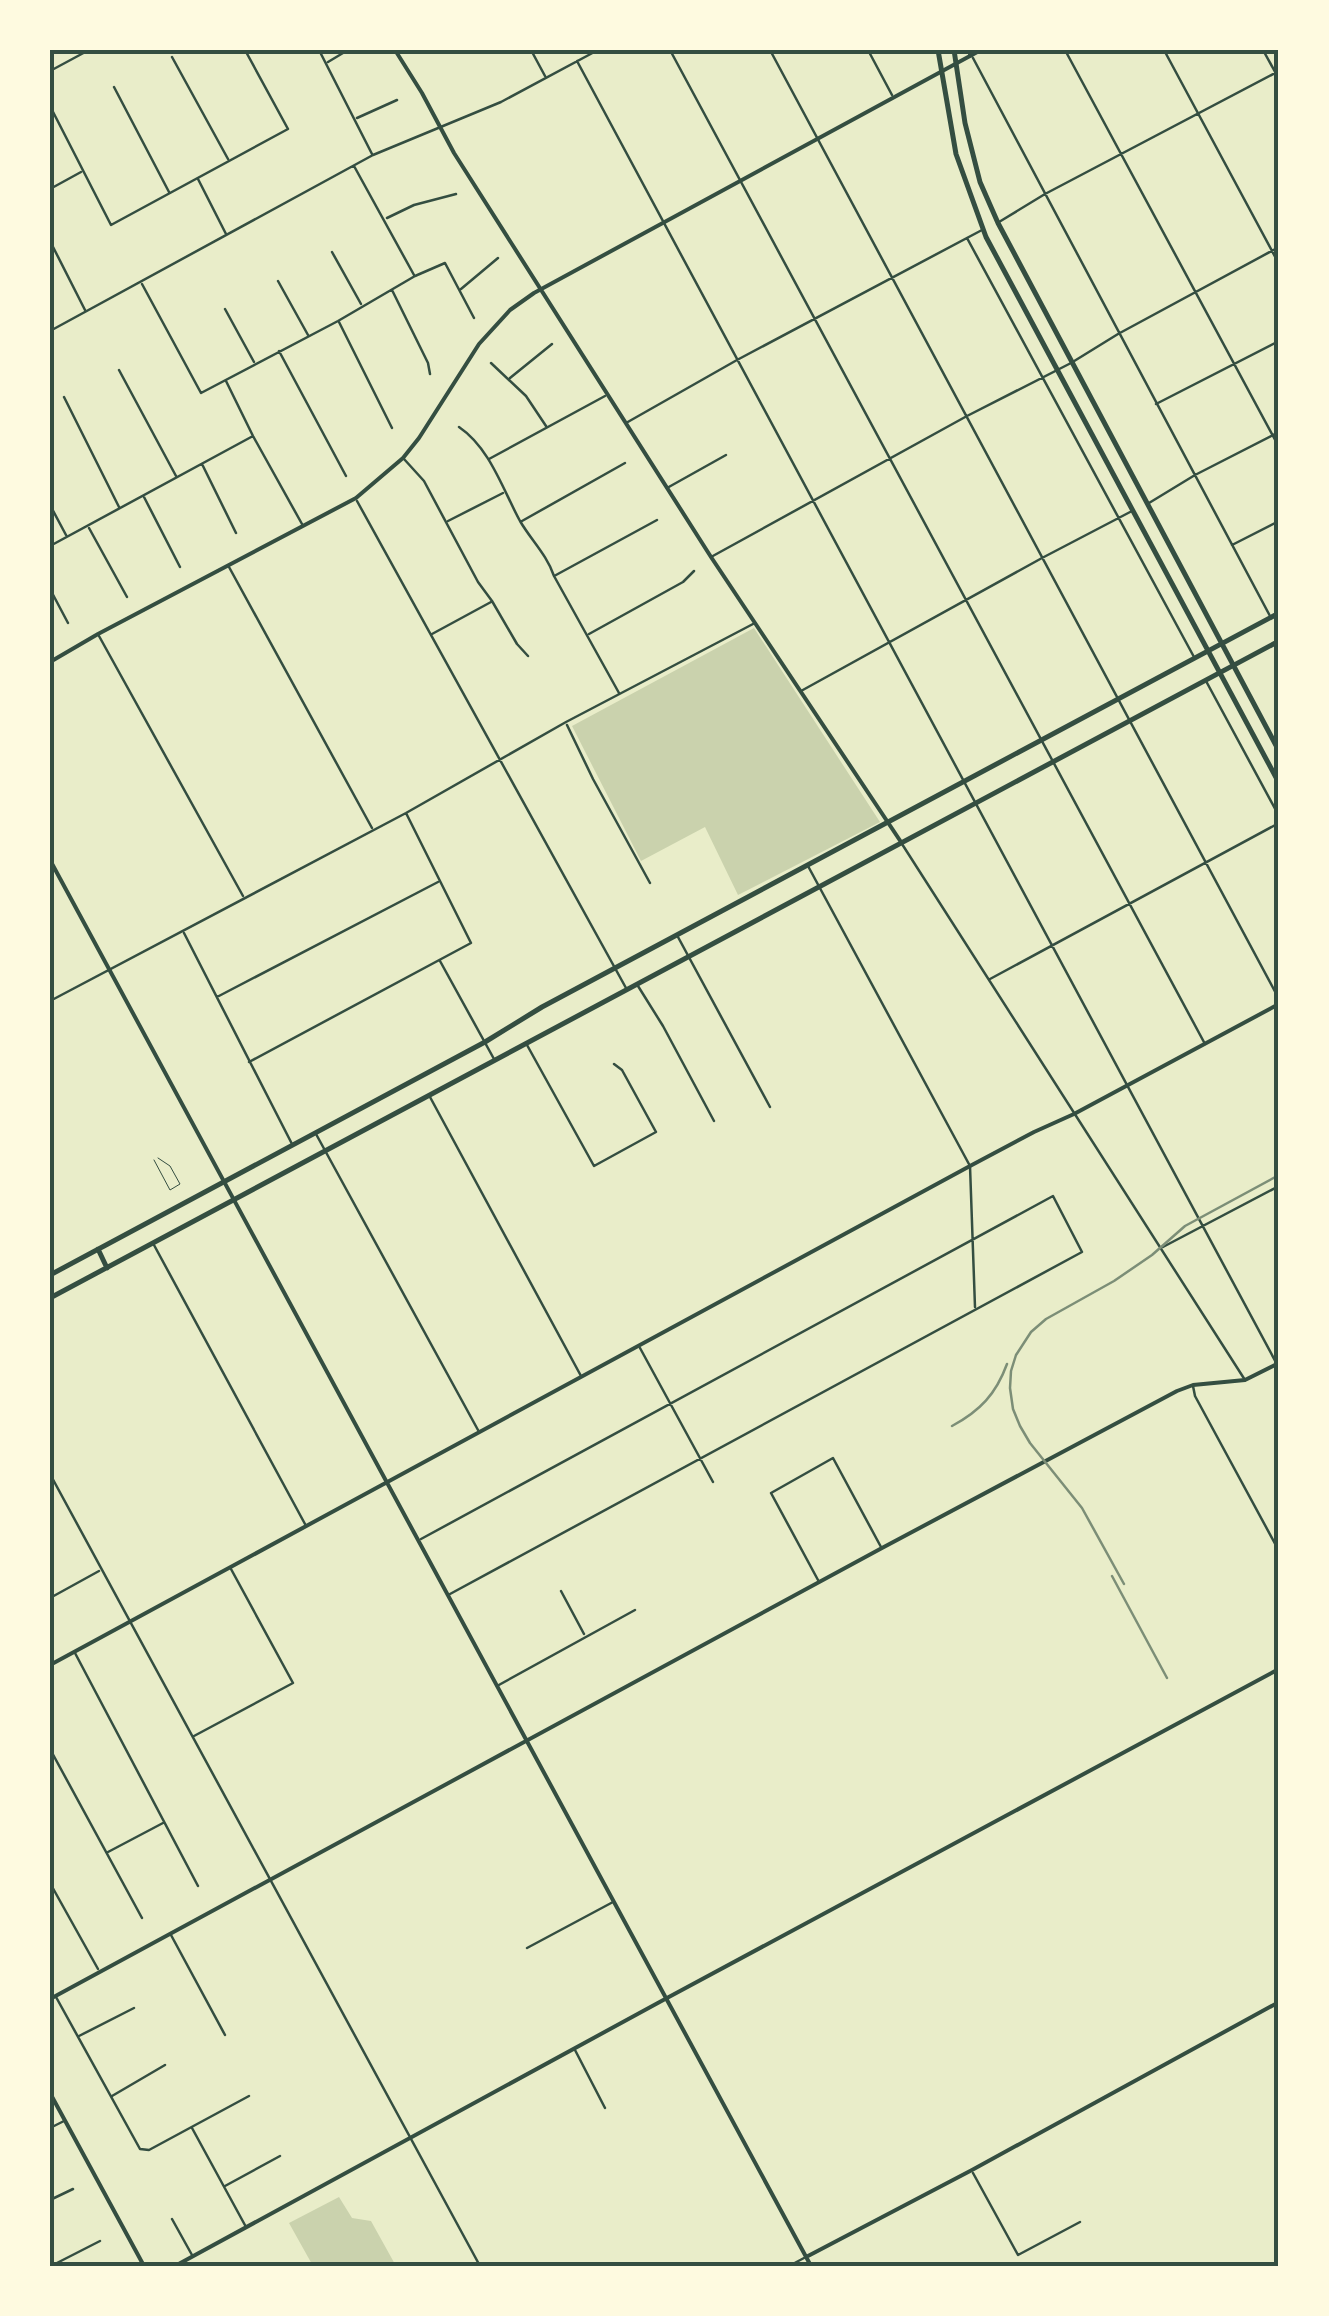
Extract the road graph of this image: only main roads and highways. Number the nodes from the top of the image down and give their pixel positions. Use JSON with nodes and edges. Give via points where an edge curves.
{"nodes":[{"id":1,"x":938,"y":50,"type":"edge"},
{"id":2,"x":954,"y":50,"type":"edge"},
{"id":3,"x":1279,"y":613,"type":"edge"},
{"id":4,"x":1279,"y":640,"type":"edge"},
{"id":5,"x":1221,"y":644,"type":"junction"},
{"id":6,"x":1208,"y":651,"type":"junction"},
{"id":7,"x":1232,"y":665,"type":"junction"},
{"id":8,"x":1219,"y":672,"type":"junction"},
{"id":9,"x":1279,"y":751,"type":"edge"},
{"id":10,"x":1279,"y":784,"type":"edge"},
{"id":11,"x":98,"y":1249,"type":"junction"},
{"id":12,"x":107,"y":1268,"type":"junction"},
{"id":13,"x":50,"y":1275,"type":"edge"},
{"id":14,"x":50,"y":1298,"type":"edge"}],
"edges":[{"from":1,"to":6,"type":"main road","via":[[956,154],[984,230]]},
{"from":2,"to":5,"type":"main road","via":[[980,182]]},
{"from":3,"to":5,"type":"main road"},
{"from":4,"to":7,"type":"main road"},
{"from":5,"to":6,"type":"main road"},
{"from":5,"to":7,"type":"main road"},
{"from":6,"to":8,"type":"main road"},
{"from":6,"to":11,"type":"main road"},
{"from":7,"to":8,"type":"main road"},
{"from":7,"to":9,"type":"main road"},
{"from":8,"to":10,"type":"main road"},
{"from":8,"to":12,"type":"main road"},
{"from":11,"to":12,"type":"main road"},
{"from":11,"to":13,"type":"main road"},
{"from":12,"to":14,"type":"main road"}]}
